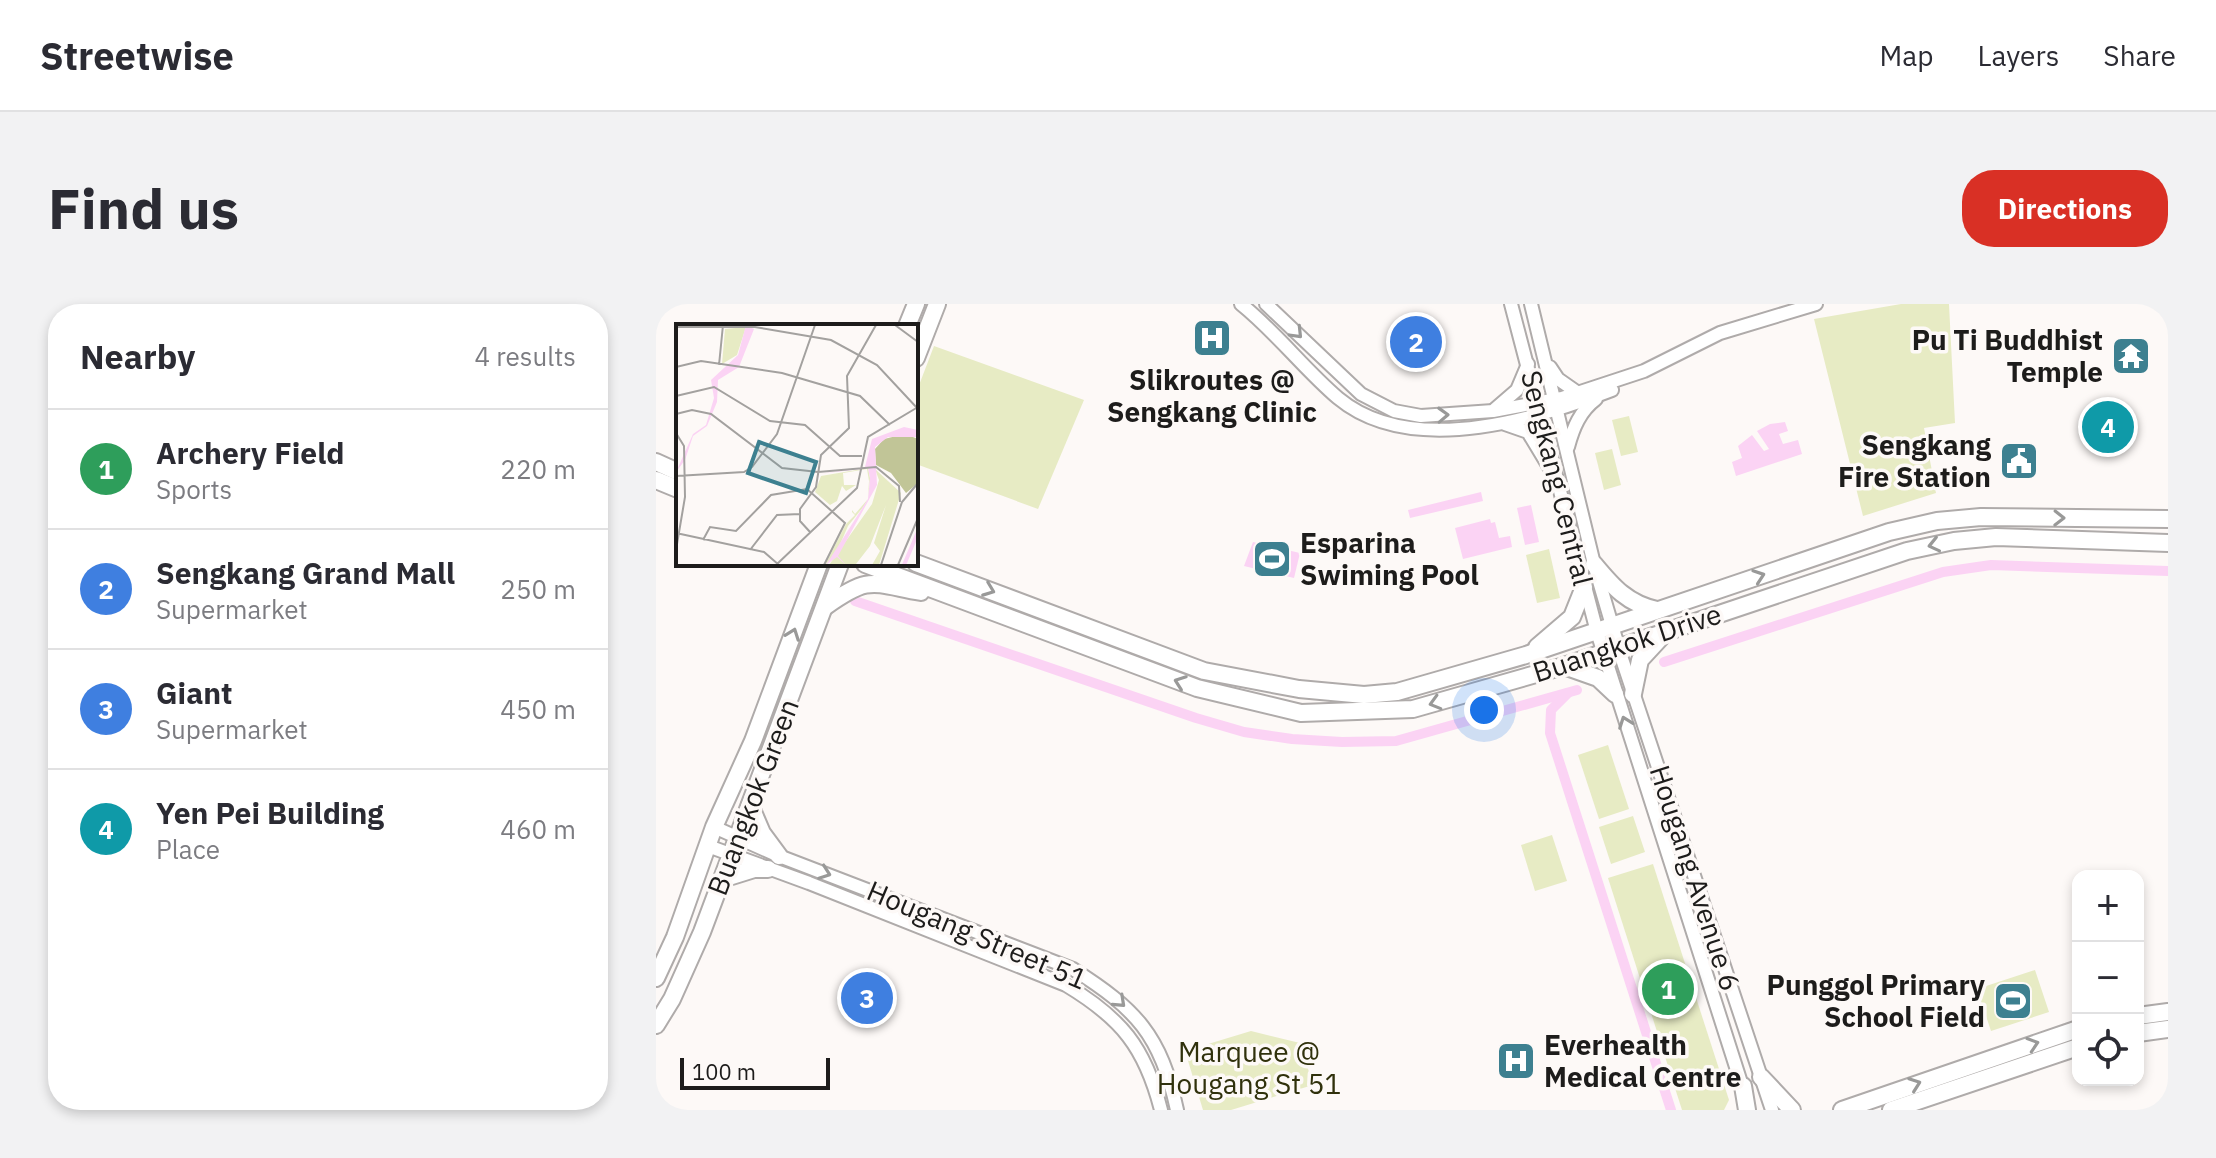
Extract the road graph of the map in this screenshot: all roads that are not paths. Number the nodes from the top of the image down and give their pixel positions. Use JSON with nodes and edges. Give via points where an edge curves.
{"nodes":[{"id":1,"x":916,"y":304,"type":"edge"},
{"id":2,"x":937,"y":304,"type":"edge"},
{"id":3,"x":1241,"y":304,"type":"edge"},
{"id":4,"x":1266,"y":304,"type":"edge"},
{"id":5,"x":1511,"y":304,"type":"edge"},
{"id":6,"x":1531,"y":304,"type":"edge"},
{"id":7,"x":1816,"y":304,"type":"edge"},
{"id":8,"x":1252,"y":310,"type":"edge"},
{"id":9,"x":908,"y":324,"type":"edge"},
{"id":10,"x":1734,"y":331,"type":"junction"},
{"id":11,"x":918,"y":353,"type":"edge"},
{"id":12,"x":1544,"y":357,"type":"junction"},
{"id":13,"x":1528,"y":363,"type":"junction"},
{"id":14,"x":1605,"y":392,"type":"junction"},
{"id":15,"x":1578,"y":393,"type":"junction"},
{"id":16,"x":1556,"y":405,"type":"junction"},
{"id":17,"x":1540,"y":409,"type":"junction"},
{"id":18,"x":1494,"y":417,"type":"junction"},
{"id":19,"x":1567,"y":452,"type":"junction"},
{"id":20,"x":656,"y":462,"type":"edge"},
{"id":21,"x":676,"y":471,"type":"edge"},
{"id":22,"x":656,"y":480,"type":"edge"},
{"id":23,"x":1560,"y":487,"type":"junction"},
{"id":24,"x":676,"y":488,"type":"edge"},
{"id":25,"x":2168,"y":519,"type":"edge"},
{"id":26,"x":2168,"y":543,"type":"edge"},
{"id":27,"x":918,"y":564,"type":"edge"},
{"id":28,"x":1594,"y":564,"type":"junction"},
{"id":29,"x":839,"y":566,"type":"edge"},
{"id":30,"x":871,"y":566,"type":"edge"},
{"id":31,"x":815,"y":569,"type":"edge"},
{"id":32,"x":1584,"y":587,"type":"junction"},
{"id":33,"x":951,"y":595,"type":"junction"},
{"id":34,"x":826,"y":606,"type":"junction"},
{"id":35,"x":1659,"y":610,"type":"junction"},
{"id":36,"x":1604,"y":629,"type":"junction"},
{"id":37,"x":1669,"y":629,"type":"junction"},
{"id":38,"x":1610,"y":649,"type":"junction"},
{"id":39,"x":1526,"y":655,"type":"junction"},
{"id":40,"x":1564,"y":666,"type":"junction"},
{"id":41,"x":1615,"y":694,"type":"junction"},
{"id":42,"x":1633,"y":694,"type":"junction"},
{"id":43,"x":750,"y":805,"type":"junction"},
{"id":44,"x":714,"y":827,"type":"junction"},
{"id":45,"x":739,"y":838,"type":"junction"},
{"id":46,"x":708,"y":846,"type":"junction"},
{"id":47,"x":731,"y":855,"type":"junction"},
{"id":48,"x":773,"y":863,"type":"junction"},
{"id":49,"x":722,"y":879,"type":"junction"},
{"id":50,"x":656,"y":978,"type":"edge"},
{"id":51,"x":2168,"y":1012,"type":"edge"},
{"id":52,"x":2144,"y":1015,"type":"edge"},
{"id":53,"x":656,"y":1025,"type":"edge"},
{"id":54,"x":2168,"y":1029,"type":"edge"},
{"id":55,"x":2072,"y":1031,"type":"edge"},
{"id":56,"x":2144,"y":1032,"type":"edge"},
{"id":57,"x":2072,"y":1049,"type":"edge"},
{"id":58,"x":1761,"y":1077,"type":"junction"},
{"id":59,"x":1743,"y":1086,"type":"joint"},
{"id":60,"x":1161,"y":1110,"type":"edge"},
{"id":61,"x":1177,"y":1110,"type":"edge"},
{"id":62,"x":1748,"y":1110,"type":"edge"},
{"id":63,"x":1772,"y":1110,"type":"edge"},
{"id":64,"x":1792,"y":1110,"type":"edge"},
{"id":65,"x":1842,"y":1110,"type":"edge"},
{"id":66,"x":1891,"y":1110,"type":"edge"}],
"edges":[{"from":1,"to":9,"type":"main road"},
{"from":2,"to":11,"type":"main road"},
{"from":3,"to":8,"type":"street"},
{"from":4,"to":18,"type":"street","one_way":true,"via":[[1349,385],[1394,411]]},
{"from":5,"to":13,"type":"street","name":"Sengkang Central"},
{"from":6,"to":12,"type":"street","name":"Sengkang Central"},
{"from":7,"to":10,"type":"street"},
{"from":8,"to":18,"type":"street","via":[[1339,399],[1367,416],[1412,430]]},
{"from":10,"to":14,"type":"street"},
{"from":10,"to":15,"type":"street"},
{"from":12,"to":15,"type":"street","via":[[1558,379]]},
{"from":12,"to":16,"type":"street","name":"Sengkang Central"},
{"from":13,"to":17,"type":"street","name":"Sengkang Central"},
{"from":13,"to":18,"type":"street","via":[[1517,390]]},
{"from":14,"to":16,"type":"street"},
{"from":14,"to":19,"type":"street","via":[[1578,419]]},
{"from":15,"to":16,"type":"street"},
{"from":16,"to":17,"type":"street"},
{"from":16,"to":19,"type":"street","name":"Sengkang Central"},
{"from":17,"to":18,"type":"street"},
{"from":17,"to":23,"type":"street","name":"Sengkang Central"},
{"from":18,"to":23,"type":"street","via":[[1528,432]]},
{"from":19,"to":28,"type":"street","name":"Sengkang Central"},
{"from":20,"to":21,"type":"main road"},
{"from":22,"to":24,"type":"main road"},
{"from":23,"to":32,"type":"street","name":"Sengkang Central"},
{"from":35,"to":25,"type":"main road","name":"Buangkok Drive","one_way":true,"via":[[1889,532],[1937,521]]},
{"from":26,"to":37,"type":"main road","name":"Buangkok Drive","one_way":true,"via":[[2042,537],[1954,541],[1907,551]]},
{"from":27,"to":39,"type":"main road","name":"Buangkok Drive","one_way":true,"via":[[1204,671],[1299,689],[1364,695],[1397,692]]},
{"from":28,"to":35,"type":"main road","via":[[1624,598]]},
{"from":28,"to":36,"type":"street","name":"Sengkang Central"},
{"from":29,"to":34,"type":"main road","name":"Buangkok Green"},
{"from":30,"to":33,"type":"main road","name":"Buangkok Drive"},
{"from":44,"to":31,"type":"main road","name":"Buangkok Green","one_way":true,"via":[[753,741]]},
{"from":32,"to":36,"type":"street","name":"Sengkang Central"},
{"from":32,"to":39,"type":"main road","via":[[1572,617]]},
{"from":33,"to":34,"type":"main road","via":[[872,582]]},
{"from":40,"to":33,"type":"main road","name":"Buangkok Drive","one_way":true,"via":[[1413,709],[1301,713],[1197,688]]},
{"from":34,"to":43,"type":"main road","name":"Buangkok Green"},
{"from":35,"to":36,"type":"main road","name":"Buangkok Drive"},
{"from":36,"to":38,"type":"street","name":"Sengkang Central"},
{"from":36,"to":39,"type":"main road","name":"Buangkok Drive"},
{"from":37,"to":38,"type":"main road","name":"Buangkok Drive"},
{"from":37,"to":42,"type":"main road","via":[[1640,660]]},
{"from":38,"to":40,"type":"main road","name":"Buangkok Drive"},
{"from":38,"to":41,"type":"street","name":"Hougang Avenue 6"},
{"from":38,"to":42,"type":"street","name":"Hougang Avenue 6"},
{"from":40,"to":41,"type":"main road","via":[[1598,678]]},
{"from":59,"to":41,"type":"street","name":"Hougang Avenue 6","one_way":true},
{"from":42,"to":58,"type":"street","name":"Hougang Avenue 6"},
{"from":43,"to":45,"type":"main road","name":"Buangkok Green"},
{"from":43,"to":48,"type":"main road"},
{"from":44,"to":45,"type":"street","name":"Hougang Street 51"},
{"from":44,"to":46,"type":"main road","name":"Buangkok Green"},
{"from":45,"to":47,"type":"main road","name":"Buangkok Green"},
{"from":45,"to":48,"type":"street","name":"Hougang Street 51"},
{"from":46,"to":47,"type":"street","name":"Hougang Street 51"},
{"from":46,"to":50,"type":"main road","name":"Buangkok Green"},
{"from":47,"to":48,"type":"street","name":"Hougang Street 51"},
{"from":47,"to":49,"type":"main road","name":"Buangkok Green"},
{"from":48,"to":49,"type":"main road"},
{"from":48,"to":60,"type":"street","name":"Hougang Street 51","via":[[809,883],[1041,974],[1094,1002],[1141,1053]]},
{"from":48,"to":61,"type":"street","name":"Hougang Street 51","one_way":true,"via":[[1073,969],[1110,993],[1146,1029],[1167,1070]]},
{"from":49,"to":53,"type":"main road","name":"Buangkok Green"},
{"from":51,"to":52,"type":"main road"},
{"from":54,"to":56,"type":"main road"},
{"from":65,"to":55,"type":"main road","one_way":true},
{"from":57,"to":66,"type":"main road"},
{"from":58,"to":63,"type":"street","name":"Hougang Avenue 6"},
{"from":58,"to":64,"type":"main road"},
{"from":59,"to":62,"type":"main road"}]}
